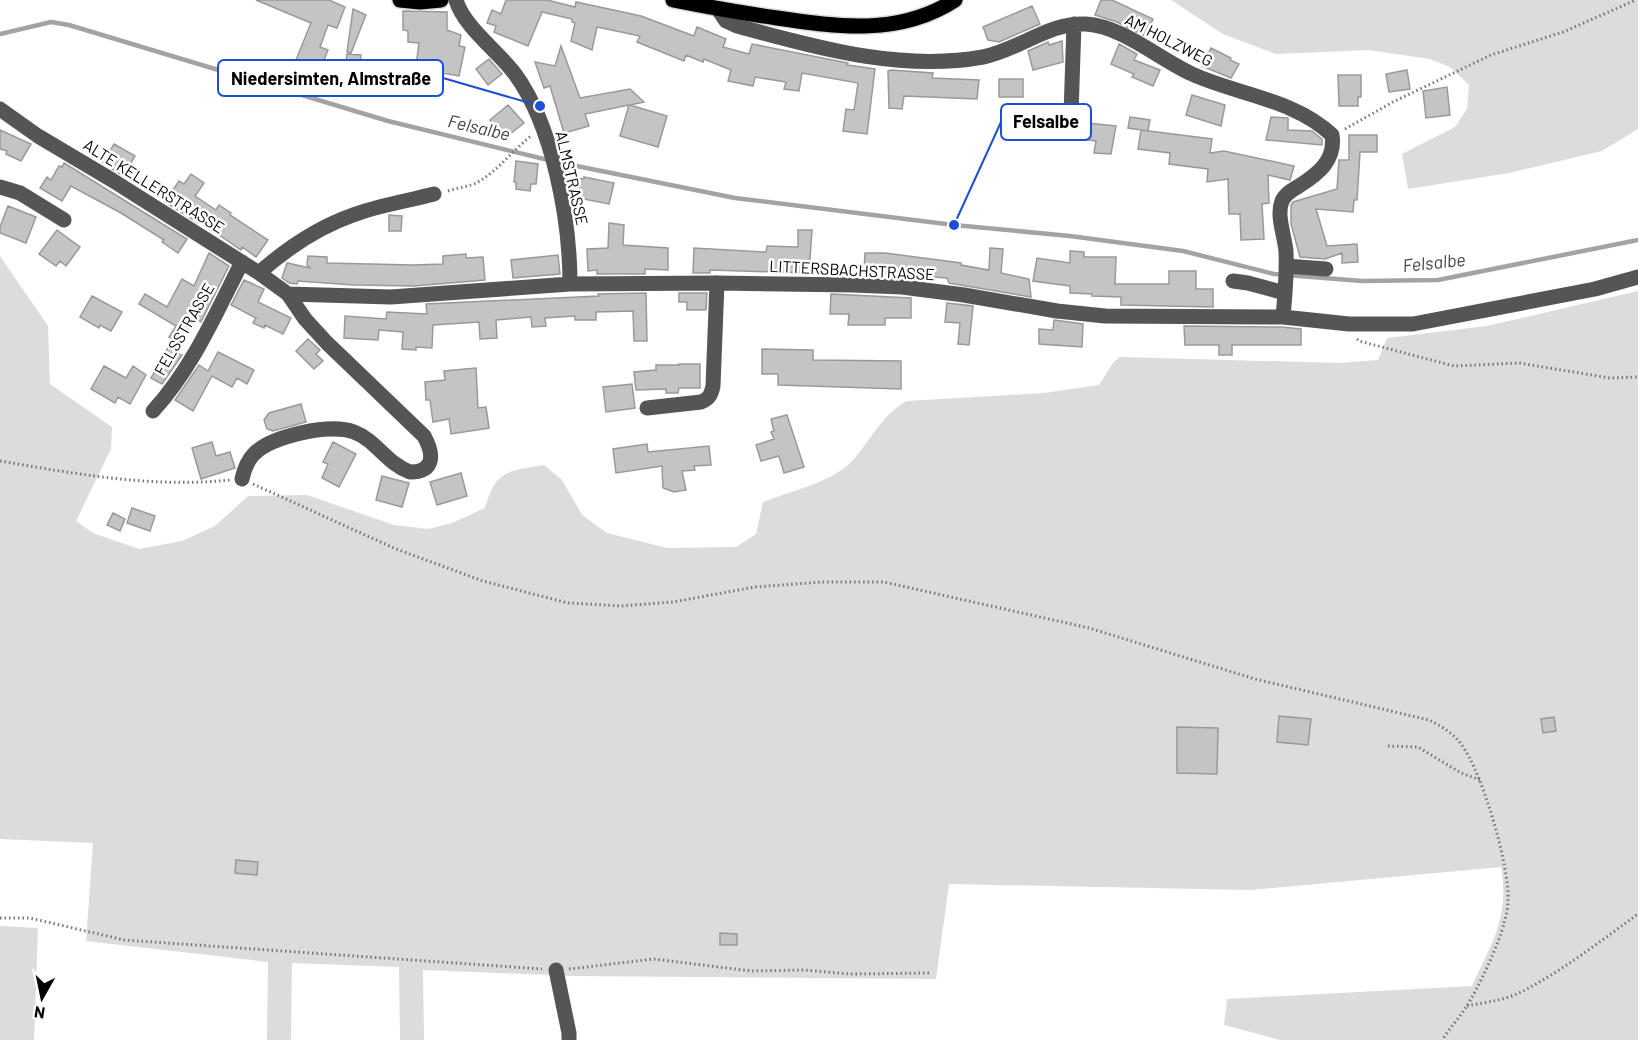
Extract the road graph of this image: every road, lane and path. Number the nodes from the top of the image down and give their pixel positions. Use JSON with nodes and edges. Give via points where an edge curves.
{"nodes":[{"id":1,"x":400,"y":0,"type":"edge"},
{"id":2,"x":435,"y":0,"type":"edge"},
{"id":3,"x":456,"y":0,"type":"edge"},
{"id":4,"x":673,"y":0,"type":"edge"},
{"id":5,"x":955,"y":0,"type":"edge"},
{"id":6,"x":1636,"y":0,"type":"edge"},
{"id":7,"x":718,"y":9,"type":"junction"},
{"id":8,"x":1074,"y":24,"type":"junction"},
{"id":9,"x":0,"y":109,"type":"edge"},
{"id":10,"x":1071,"y":114,"type":"dead end"},
{"id":11,"x":542,"y":128,"type":"junction"},
{"id":12,"x":1332,"y":135,"type":"junction"},
{"id":13,"x":0,"y":187,"type":"edge"},
{"id":14,"x":434,"y":194,"type":"joint"},
{"id":15,"x":64,"y":220,"type":"dead end"},
{"id":16,"x":242,"y":262,"type":"junction"},
{"id":17,"x":1286,"y":267,"type":"junction"},
{"id":18,"x":1326,"y":269,"type":"dead end"},
{"id":19,"x":259,"y":273,"type":"junction"},
{"id":20,"x":1638,"y":277,"type":"edge"},
{"id":21,"x":1233,"y":281,"type":"dead end"},
{"id":22,"x":717,"y":283,"type":"junction"},
{"id":23,"x":570,"y":284,"type":"junction"},
{"id":24,"x":1285,"y":289,"type":"junction"},
{"id":25,"x":288,"y":294,"type":"junction"},
{"id":26,"x":1283,"y":317,"type":"junction"},
{"id":27,"x":1349,"y":324,"type":"junction"},
{"id":28,"x":1638,"y":377,"type":"edge"},
{"id":29,"x":646,"y":408,"type":"dead end"},
{"id":30,"x":153,"y":411,"type":"dead end"},
{"id":31,"x":0,"y":461,"type":"edge"},
{"id":32,"x":242,"y":479,"type":"junction"},
{"id":33,"x":1388,"y":746,"type":"dead end"},
{"id":34,"x":1480,"y":780,"type":"junction"},
{"id":35,"x":1638,"y":914,"type":"edge"},
{"id":36,"x":0,"y":918,"type":"edge"},
{"id":37,"x":556,"y":970,"type":"junction"},
{"id":38,"x":929,"y":973,"type":"dead end"},
{"id":39,"x":1467,"y":1006,"type":"junction"},
{"id":40,"x":569,"y":1040,"type":"edge"},
{"id":41,"x":1442,"y":1040,"type":"edge"}],
"edges":[{"from":1,"to":2,"type":"main road"},
{"from":3,"to":11,"type":"street","name":"ALMSTRASSE","via":[[472,27],[515,74]]},
{"from":4,"to":7,"type":"main road"},
{"from":5,"to":7,"type":"main road","via":[[899,22],[853,27]]},
{"from":6,"to":12,"type":"path","via":[[1563,32],[1491,55]]},
{"from":7,"to":8,"type":"street","name":"AM HOLZWEG","via":[[726,21],[737,26],[807,45],[915,61],[986,56],[1054,28]]},
{"from":8,"to":10,"type":"street"},
{"from":8,"to":12,"type":"street","name":"AM HOLZWEG","via":[[1100,26],[1114,32],[1190,74],[1287,107],[1312,119]]},
{"from":9,"to":16,"type":"street","name":"ALTE KELLERSTRASSE"},
{"from":11,"to":14,"type":"path","via":[[476,183]]},
{"from":11,"to":23,"type":"street","name":"ALMSTRASSE","via":[[566,227]]},
{"from":12,"to":17,"type":"street","via":[[1333,150],[1326,163],[1281,202]]},
{"from":13,"to":15,"type":"street","via":[[20,193]]},
{"from":14,"to":19,"type":"street","via":[[337,222],[281,255]]},
{"from":16,"to":19,"type":"street","name":"ALTE KELLERSTRASSE"},
{"from":16,"to":30,"type":"street","name":"FELSSTRASSE","via":[[194,353]]},
{"from":17,"to":18,"type":"street"},
{"from":17,"to":24,"type":"street"},
{"from":19,"to":25,"type":"street","name":"ALTE KELLERSTRASSE"},
{"from":20,"to":27,"type":"street","name":"LITTERSBACHSTRASSE","via":[[1413,324]]},
{"from":21,"to":24,"type":"street"},
{"from":22,"to":23,"type":"street","name":"LITTERSBACHSTRASSE"},
{"from":22,"to":26,"type":"street","name":"LITTERSBACHSTRASSE","via":[[902,287],[1105,316]]},
{"from":22,"to":29,"type":"street","via":[[711,395],[700,402]]},
{"from":23,"to":25,"type":"street","name":"LITTERSBACHSTRASSE","via":[[391,297]]},
{"from":24,"to":26,"type":"street"},
{"from":25,"to":32,"type":"street","via":[[304,319],[424,436],[432,457],[425,468],[410,472],[394,464],[360,435],[328,429],[268,444],[249,460]]},
{"from":26,"to":27,"type":"street","name":"LITTERSBACHSTRASSE"},
{"from":27,"to":28,"type":"path","via":[[1359,341],[1454,366],[1519,363],[1610,378]]},
{"from":31,"to":32,"type":"path","via":[[159,483]]},
{"from":32,"to":34,"type":"path","via":[[396,549],[483,581],[568,603],[621,606],[673,602],[755,587],[884,582],[1089,628],[1254,679],[1429,720],[1460,743]]},
{"from":33,"to":34,"type":"path","via":[[1418,747]]},
{"from":34,"to":39,"type":"path","via":[[1505,866],[1508,901],[1500,936]]},
{"from":35,"to":39,"type":"path","via":[[1525,990],[1501,1000]]},
{"from":36,"to":37,"type":"path","via":[[30,918],[124,940]]},
{"from":37,"to":38,"type":"path","via":[[654,959],[751,971]]},
{"from":37,"to":40,"type":"street"},
{"from":39,"to":41,"type":"path"}]}
